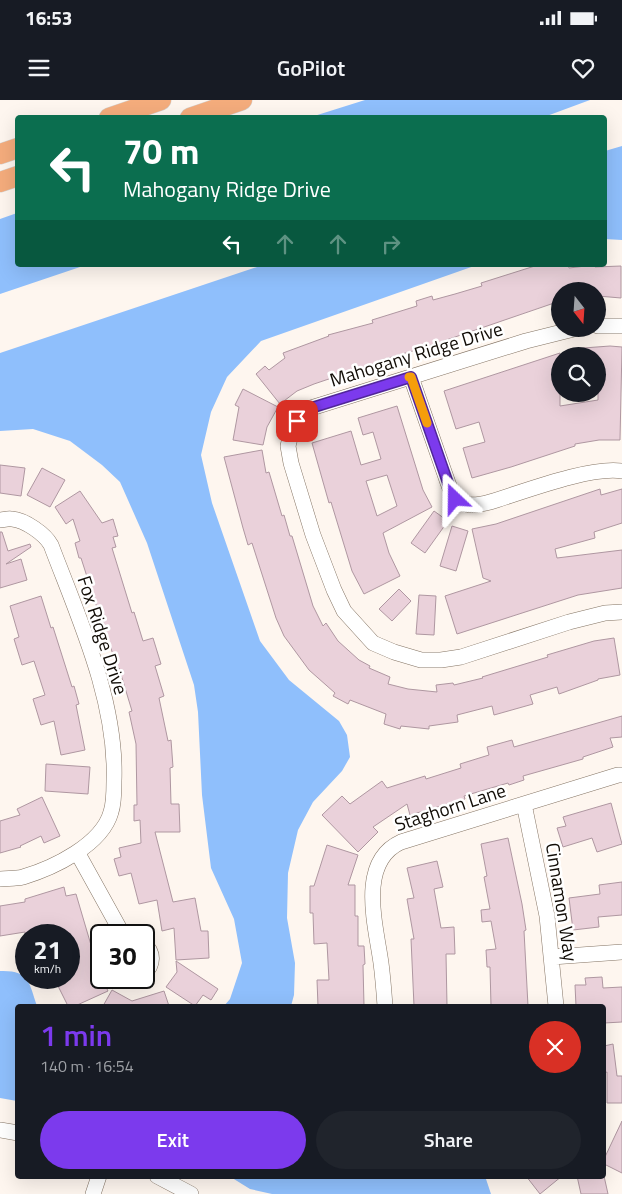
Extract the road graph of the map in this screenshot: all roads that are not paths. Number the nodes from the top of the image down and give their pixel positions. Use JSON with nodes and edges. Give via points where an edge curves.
{"nodes":[{"id":1,"x":161,"y":100,"type":"edge"},
{"id":2,"x":242,"y":100,"type":"edge"},
{"id":3,"x":118,"y":115,"type":"edge"},
{"id":4,"x":199,"y":115,"type":"edge"},
{"id":5,"x":15,"y":149,"type":"edge"},
{"id":6,"x":0,"y":154,"type":"edge"},
{"id":7,"x":15,"y":177,"type":"edge"},
{"id":8,"x":0,"y":182,"type":"edge"},
{"id":9,"x":606,"y":326,"type":"edge"},
{"id":10,"x":622,"y":326,"type":"edge"},
{"id":11,"x":551,"y":335,"type":"edge"},
{"id":12,"x":411,"y":377,"type":"junction"},
{"id":13,"x":622,"y":471,"type":"edge"},
{"id":14,"x":0,"y":520,"type":"edge"},
{"id":15,"x":622,"y":612,"type":"edge"},
{"id":16,"x":622,"y":775,"type":"edge"},
{"id":17,"x":524,"y":804,"type":"junction"},
{"id":18,"x":77,"y":852,"type":"junction"},
{"id":19,"x":0,"y":879,"type":"edge"},
{"id":20,"x":117,"y":924,"type":"edge"},
{"id":21,"x":622,"y":952,"type":"edge"},
{"id":22,"x":552,"y":957,"type":"junction"},
{"id":23,"x":385,"y":1004,"type":"edge"},
{"id":24,"x":556,"y":1004,"type":"edge"},
{"id":25,"x":0,"y":1130,"type":"edge"},
{"id":26,"x":15,"y":1132,"type":"edge"},
{"id":27,"x":98,"y":1179,"type":"edge"},
{"id":28,"x":162,"y":1179,"type":"edge"},
{"id":29,"x":93,"y":1194,"type":"edge"},
{"id":30,"x":191,"y":1194,"type":"edge"}],
"edges":[{"from":1,"to":3,"type":"main road"},
{"from":2,"to":4,"type":"main road"},
{"from":5,"to":6,"type":"main road"},
{"from":7,"to":8,"type":"main road"},
{"from":9,"to":10,"type":"street"},
{"from":11,"to":12,"type":"street","name":"Mahogany Ridge Drive"},
{"from":12,"to":13,"type":"street","via":[[448,483],[455,499],[465,504],[476,506],[589,473]]},
{"from":12,"to":15,"type":"street","name":"Mahogany Ridge Drive","via":[[311,408],[297,421],[288,446],[334,590],[344,611],[361,631],[374,643],[394,652],[421,660],[441,660],[460,657],[569,622]]},
{"from":14,"to":18,"type":"street","name":"Fox Ridge Drive","via":[[12,519],[36,530],[52,544],[98,671],[115,758],[112,805],[101,831]]},
{"from":16,"to":17,"type":"street","name":"Staghorn Lane"},
{"from":17,"to":22,"type":"street","name":"Cinnamon Way"},
{"from":17,"to":23,"type":"street","name":"Staghorn Lane","via":[[401,842],[391,847],[379,864],[372,906]]},
{"from":18,"to":19,"type":"street","name":"Fox Ridge Drive","via":[[59,863],[21,877]]},
{"from":18,"to":20,"type":"street"},
{"from":21,"to":22,"type":"street"},
{"from":22,"to":24,"type":"street","name":"Cinnamon Way"},
{"from":25,"to":26,"type":"street"},
{"from":27,"to":29,"type":"street"},
{"from":28,"to":30,"type":"street"}]}
